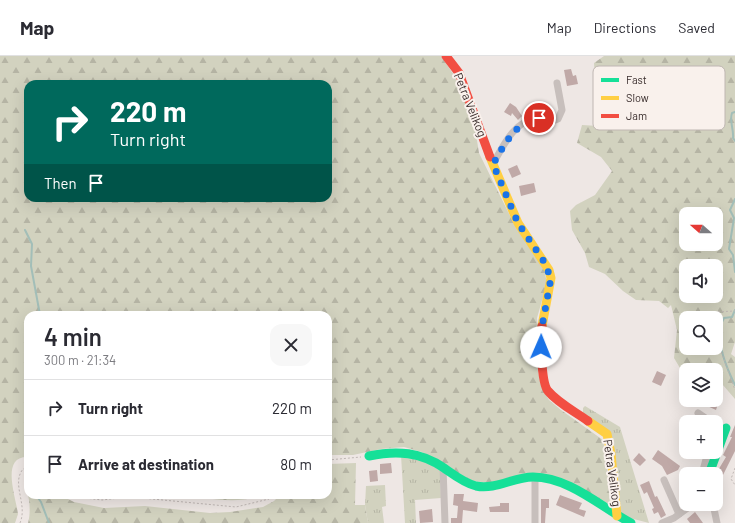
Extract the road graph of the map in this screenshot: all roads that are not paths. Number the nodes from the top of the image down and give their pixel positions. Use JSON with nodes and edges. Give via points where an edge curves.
{"nodes":[{"id":1,"x":446,"y":56,"type":"edge"},
{"id":2,"x":557,"y":83,"type":"dead end"},
{"id":3,"x":493,"y":164,"type":"junction"},
{"id":4,"x":698,"y":413,"type":"dead end"},
{"id":5,"x":701,"y":415,"type":"edge"},
{"id":6,"x":726,"y":428,"type":"dead end"},
{"id":7,"x":369,"y":456,"type":"road end"},
{"id":8,"x":443,"y":467,"type":"junction"},
{"id":9,"x":712,"y":467,"type":"edge"},
{"id":10,"x":535,"y":477,"type":"junction"},
{"id":11,"x":664,"y":480,"type":"dead end"},
{"id":12,"x":683,"y":511,"type":"edge"},
{"id":13,"x":714,"y":511,"type":"edge"},
{"id":14,"x":679,"y":514,"type":"junction"},
{"id":15,"x":617,"y":516,"type":"junction"},
{"id":16,"x":445,"y":523,"type":"edge"},
{"id":17,"x":535,"y":523,"type":"edge"},
{"id":18,"x":631,"y":523,"type":"edge"},
{"id":19,"x":662,"y":523,"type":"edge"},
{"id":20,"x":717,"y":523,"type":"edge"}],
"edges":[{"from":1,"to":3,"type":"street","name":"Petra Velikog","via":[[459,73]]},
{"from":2,"to":3,"type":"street","via":[[562,110],[558,119],[553,121],[539,118],[523,123],[505,143]]},
{"from":3,"to":15,"type":"street","name":"Petra Velikog","via":[[518,223],[543,260],[551,278],[541,332],[546,389],[556,399],[607,434]]},
{"from":4,"to":5,"type":"street"},
{"from":6,"to":9,"type":"street"},
{"from":7,"to":8,"type":"street","name":"Petra Velikog","via":[[405,452],[421,456]]},
{"from":8,"to":10,"type":"street","name":"Petra Velikog","via":[[468,483],[483,487]]},
{"from":8,"to":16,"type":"street"},
{"from":10,"to":15,"type":"street","name":"Petra Velikog","via":[[576,490]]},
{"from":10,"to":17,"type":"street"},
{"from":11,"to":14,"type":"street"},
{"from":12,"to":14,"type":"street"},
{"from":13,"to":20,"type":"street"},
{"from":14,"to":19,"type":"street"},
{"from":15,"to":18,"type":"street","name":"Petra Velikog"}]}
